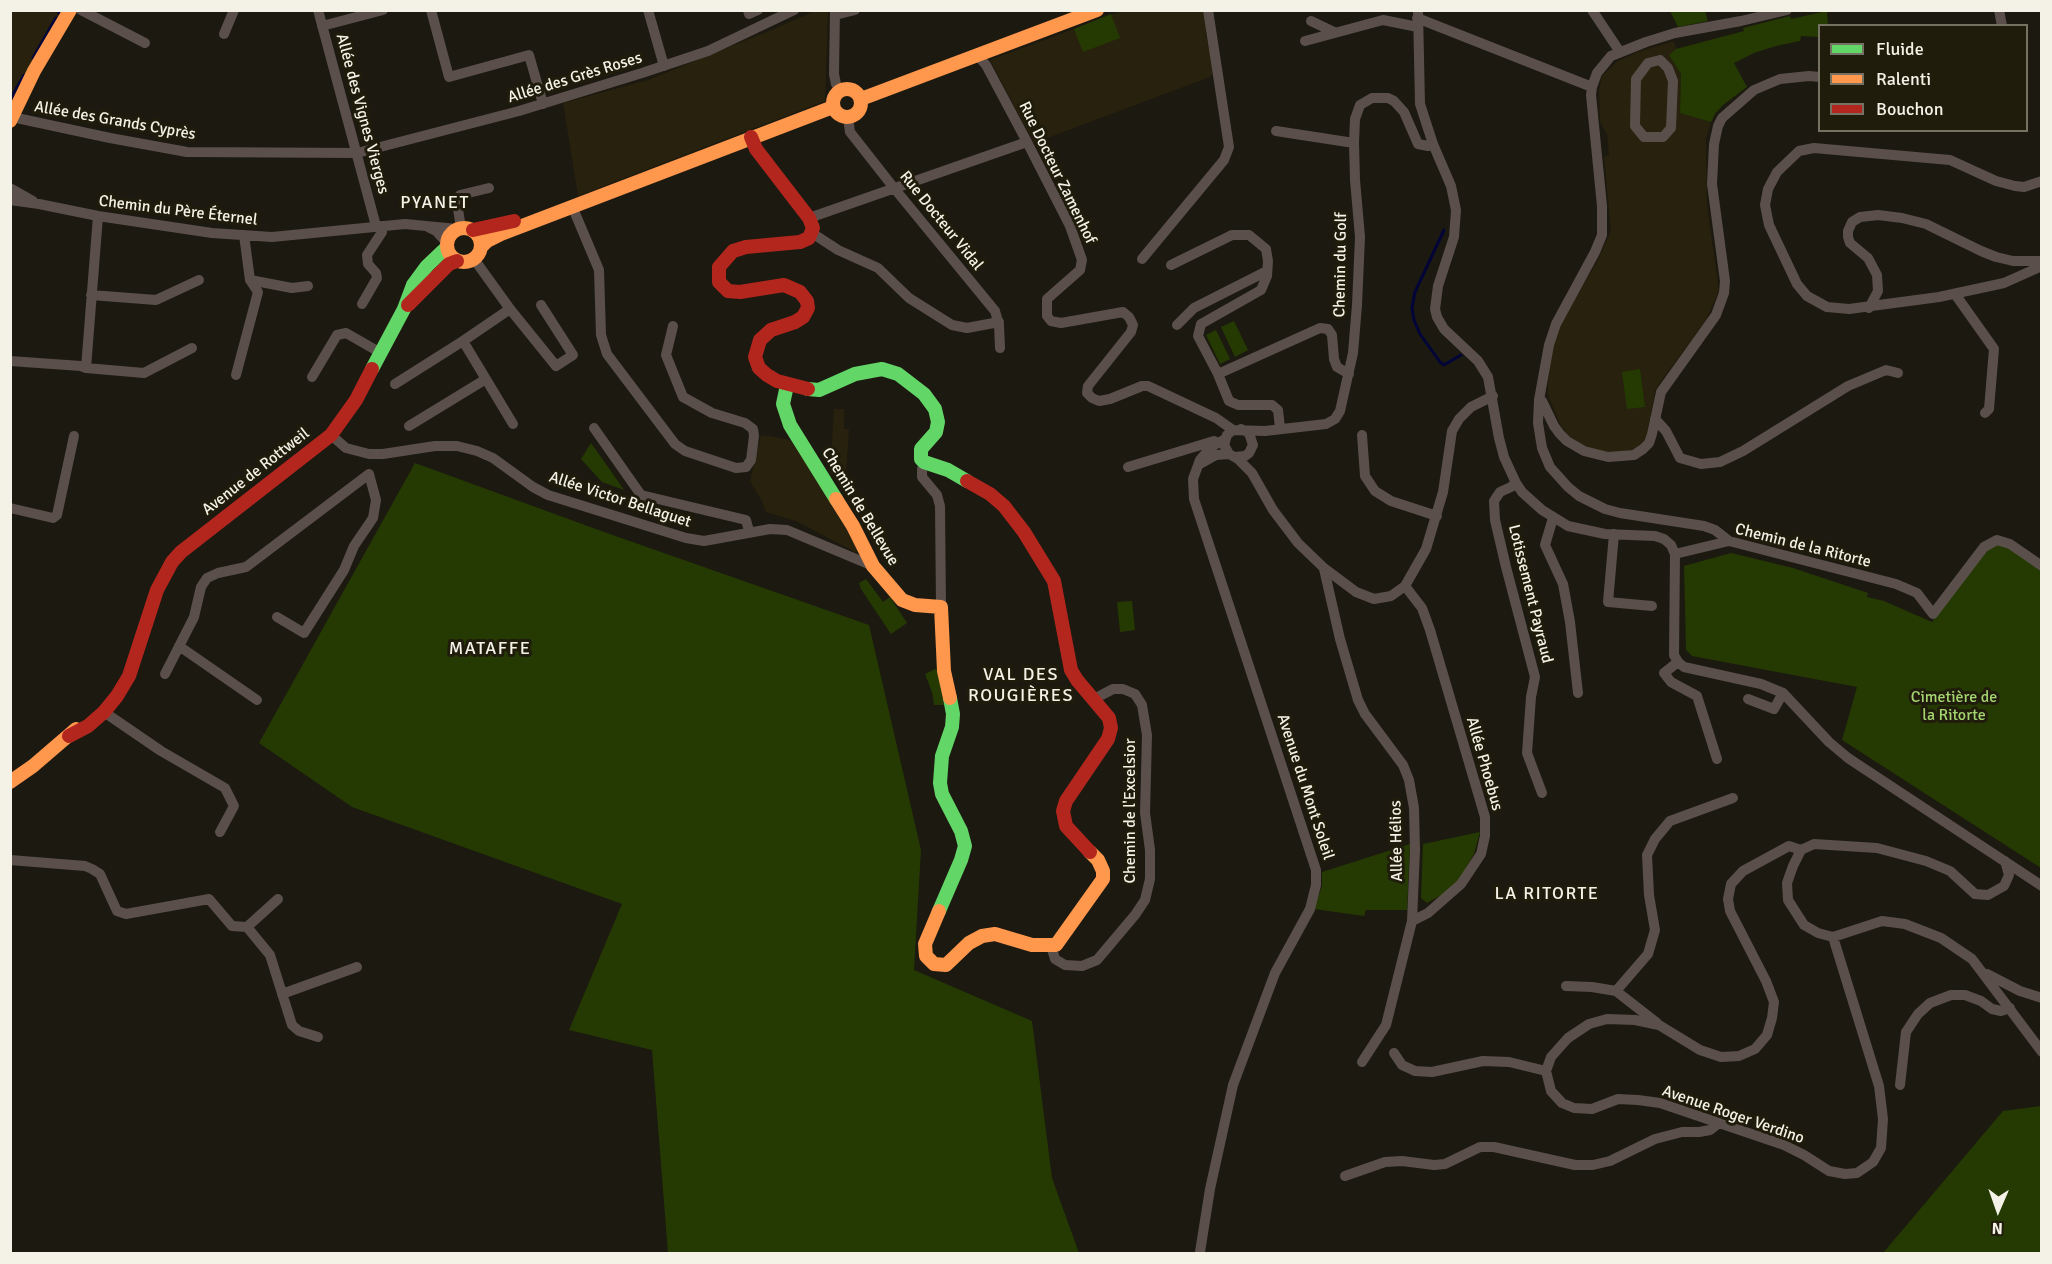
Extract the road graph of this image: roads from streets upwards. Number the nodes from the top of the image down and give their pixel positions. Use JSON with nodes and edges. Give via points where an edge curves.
{"nodes":[{"id":1,"x":70,"y":10,"type":"edge"},
{"id":2,"x":81,"y":10,"type":"edge"},
{"id":3,"x":234,"y":10,"type":"edge"},
{"id":4,"x":318,"y":10,"type":"edge"},
{"id":5,"x":382,"y":10,"type":"edge"},
{"id":6,"x":431,"y":10,"type":"edge"},
{"id":7,"x":648,"y":10,"type":"edge"},
{"id":8,"x":748,"y":10,"type":"edge"},
{"id":9,"x":758,"y":10,"type":"edge"},
{"id":10,"x":794,"y":10,"type":"edge"},
{"id":11,"x":855,"y":10,"type":"edge"},
{"id":12,"x":1097,"y":10,"type":"edge"},
{"id":13,"x":1208,"y":10,"type":"edge"},
{"id":14,"x":1592,"y":10,"type":"edge"},
{"id":15,"x":1787,"y":10,"type":"edge"},
{"id":16,"x":835,"y":13,"type":"edge"},
{"id":17,"x":1394,"y":16,"type":"edge"},
{"id":18,"x":1418,"y":18,"type":"edge"},
{"id":19,"x":1311,"y":21,"type":"dead end"},
{"id":20,"x":322,"y":26,"type":"junction"},
{"id":21,"x":1334,"y":32,"type":"junction"},
{"id":22,"x":224,"y":34,"type":"dead end"},
{"id":23,"x":1305,"y":41,"type":"dead end"},
{"id":24,"x":145,"y":43,"type":"dead end"},
{"id":25,"x":1620,"y":52,"type":"junction"},
{"id":26,"x":977,"y":55,"type":"junction"},
{"id":27,"x":664,"y":66,"type":"junction"},
{"id":28,"x":1818,"y":77,"type":"edge"},
{"id":29,"x":1592,"y":87,"type":"junction"},
{"id":30,"x":840,"y":90,"type":"junction"},
{"id":31,"x":861,"y":99,"type":"junction"},
{"id":32,"x":543,"y":104,"type":"junction"},
{"id":33,"x":833,"y":107,"type":"junction"},
{"id":34,"x":848,"y":118,"type":"junction"},
{"id":35,"x":11,"y":119,"type":"edge"},
{"id":36,"x":1276,"y":131,"type":"dead end"},
{"id":37,"x":751,"y":137,"type":"junction"},
{"id":38,"x":1644,"y":137,"type":"joint"},
{"id":39,"x":1027,"y":142,"type":"junction"},
{"id":40,"x":1354,"y":142,"type":"junction"},
{"id":41,"x":1433,"y":144,"type":"junction"},
{"id":42,"x":357,"y":153,"type":"junction"},
{"id":43,"x":2042,"y":181,"type":"edge"},
{"id":44,"x":10,"y":188,"type":"edge"},
{"id":45,"x":489,"y":188,"type":"dead end"},
{"id":46,"x":894,"y":188,"type":"junction"},
{"id":47,"x":10,"y":200,"type":"edge"},
{"id":48,"x":39,"y":204,"type":"junction"},
{"id":49,"x":572,"y":206,"type":"junction"},
{"id":50,"x":98,"y":216,"type":"junction"},
{"id":51,"x":810,"y":218,"type":"junction"},
{"id":52,"x":422,"y":225,"type":"junction"},
{"id":53,"x":379,"y":226,"type":"junction"},
{"id":54,"x":464,"y":229,"type":"junction"},
{"id":55,"x":812,"y":233,"type":"junction"},
{"id":56,"x":243,"y":235,"type":"junction"},
{"id":57,"x":446,"y":245,"type":"junction"},
{"id":58,"x":477,"y":253,"type":"junction"},
{"id":59,"x":1142,"y":259,"type":"dead end"},
{"id":60,"x":457,"y":261,"type":"junction"},
{"id":61,"x":2042,"y":261,"type":"edge"},
{"id":62,"x":1171,"y":265,"type":"dead end"},
{"id":63,"x":2042,"y":266,"type":"edge"},
{"id":64,"x":1267,"y":271,"type":"junction"},
{"id":65,"x":199,"y":280,"type":"dead end"},
{"id":66,"x":250,"y":280,"type":"junction"},
{"id":67,"x":308,"y":286,"type":"dead end"},
{"id":68,"x":1955,"y":294,"type":"junction"},
{"id":69,"x":91,"y":295,"type":"junction"},
{"id":70,"x":362,"y":304,"type":"dead end"},
{"id":71,"x":541,"y":305,"type":"dead end"},
{"id":72,"x":1869,"y":308,"type":"junction"},
{"id":73,"x":404,"y":309,"type":"junction"},
{"id":74,"x":510,"y":309,"type":"junction"},
{"id":75,"x":999,"y":322,"type":"junction"},
{"id":76,"x":1177,"y":325,"type":"dead end"},
{"id":77,"x":673,"y":326,"type":"dead end"},
{"id":78,"x":463,"y":341,"type":"junction"},
{"id":79,"x":192,"y":348,"type":"dead end"},
{"id":80,"x":1000,"y":348,"type":"dead end"},
{"id":81,"x":381,"y":353,"type":"junction"},
{"id":82,"x":10,"y":361,"type":"edge"},
{"id":83,"x":86,"y":368,"type":"junction"},
{"id":84,"x":1898,"y":372,"type":"dead end"},
{"id":85,"x":1218,"y":374,"type":"junction"},
{"id":86,"x":1349,"y":374,"type":"junction"},
{"id":87,"x":236,"y":375,"type":"dead end"},
{"id":88,"x":312,"y":377,"type":"dead end"},
{"id":89,"x":486,"y":379,"type":"junction"},
{"id":90,"x":395,"y":384,"type":"dead end"},
{"id":91,"x":787,"y":385,"type":"junction"},
{"id":92,"x":1493,"y":396,"type":"junction"},
{"id":93,"x":1539,"y":400,"type":"junction"},
{"id":94,"x":1985,"y":413,"type":"dead end"},
{"id":95,"x":1655,"y":419,"type":"junction"},
{"id":96,"x":513,"y":424,"type":"dead end"},
{"id":97,"x":409,"y":426,"type":"dead end"},
{"id":98,"x":594,"y":428,"type":"dead end"},
{"id":99,"x":1280,"y":428,"type":"junction"},
{"id":100,"x":1265,"y":431,"type":"junction"},
{"id":101,"x":1231,"y":434,"type":"junction"},
{"id":102,"x":331,"y":435,"type":"junction"},
{"id":103,"x":1362,"y":435,"type":"dead end"},
{"id":104,"x":74,"y":436,"type":"dead end"},
{"id":105,"x":1252,"y":447,"type":"junction"},
{"id":106,"x":369,"y":454,"type":"junction"},
{"id":107,"x":1232,"y":455,"type":"junction"},
{"id":108,"x":924,"y":462,"type":"junction"},
{"id":109,"x":1198,"y":466,"type":"junction"},
{"id":110,"x":1128,"y":467,"type":"dead end"},
{"id":111,"x":1252,"y":473,"type":"junction"},
{"id":112,"x":369,"y":474,"type":"junction"},
{"id":113,"x":1516,"y":483,"type":"junction"},
{"id":114,"x":10,"y":508,"type":"edge"},
{"id":115,"x":1437,"y":516,"type":"junction"},
{"id":116,"x":1553,"y":518,"type":"junction"},
{"id":117,"x":749,"y":531,"type":"junction"},
{"id":118,"x":1614,"y":534,"type":"junction"},
{"id":119,"x":1729,"y":541,"type":"junction"},
{"id":120,"x":1675,"y":554,"type":"junction"},
{"id":121,"x":873,"y":566,"type":"junction"},
{"id":122,"x":2042,"y":566,"type":"edge"},
{"id":123,"x":1323,"y":568,"type":"junction"},
{"id":124,"x":1405,"y":586,"type":"junction"},
{"id":125,"x":1350,"y":588,"type":"junction"},
{"id":126,"x":1332,"y":599,"type":"junction"},
{"id":127,"x":1652,"y":606,"type":"dead end"},
{"id":128,"x":942,"y":607,"type":"junction"},
{"id":129,"x":277,"y":617,"type":"dead end"},
{"id":130,"x":179,"y":646,"type":"junction"},
{"id":131,"x":134,"y":661,"type":"junction"},
{"id":132,"x":1678,"y":662,"type":"junction"},
{"id":133,"x":165,"y":674,"type":"dead end"},
{"id":134,"x":1578,"y":693,"type":"dead end"},
{"id":135,"x":1783,"y":693,"type":"junction"},
{"id":136,"x":1094,"y":699,"type":"junction"},
{"id":137,"x":1748,"y":699,"type":"dead end"},
{"id":138,"x":257,"y":700,"type":"dead end"},
{"id":139,"x":104,"y":712,"type":"junction"},
{"id":140,"x":69,"y":736,"type":"junction"},
{"id":141,"x":1717,"y":759,"type":"dead end"},
{"id":142,"x":10,"y":782,"type":"edge"},
{"id":143,"x":1542,"y":793,"type":"dead end"},
{"id":144,"x":1733,"y":798,"type":"dead end"},
{"id":145,"x":220,"y":832,"type":"dead end"},
{"id":146,"x":1801,"y":850,"type":"junction"},
{"id":147,"x":10,"y":860,"type":"edge"},
{"id":148,"x":2005,"y":861,"type":"junction"},
{"id":149,"x":2042,"y":886,"type":"edge"},
{"id":150,"x":278,"y":899,"type":"dead end"},
{"id":151,"x":1412,"y":921,"type":"junction"},
{"id":152,"x":247,"y":927,"type":"junction"},
{"id":153,"x":1833,"y":937,"type":"junction"},
{"id":154,"x":1052,"y":946,"type":"junction"},
{"id":155,"x":357,"y":967,"type":"dead end"},
{"id":156,"x":1983,"y":972,"type":"junction"},
{"id":157,"x":1566,"y":986,"type":"dead end"},
{"id":158,"x":1616,"y":991,"type":"junction"},
{"id":159,"x":282,"y":994,"type":"junction"},
{"id":160,"x":2042,"y":998,"type":"edge"},
{"id":161,"x":2010,"y":1008,"type":"junction"},
{"id":162,"x":1659,"y":1025,"type":"junction"},
{"id":163,"x":318,"y":1037,"type":"dead end"},
{"id":164,"x":2042,"y":1052,"type":"edge"},
{"id":165,"x":1395,"y":1053,"type":"dead end"},
{"id":166,"x":1362,"y":1062,"type":"dead end"},
{"id":167,"x":1546,"y":1071,"type":"junction"},
{"id":168,"x":1900,"y":1085,"type":"dead end"},
{"id":169,"x":1719,"y":1123,"type":"junction"},
{"id":170,"x":1346,"y":1176,"type":"dead end"},
{"id":171,"x":1200,"y":1252,"type":"edge"}],
"edges":[{"from":1,"to":35,"type":"street"},
{"from":2,"to":24,"type":"street"},
{"from":3,"to":22,"type":"street"},
{"from":4,"to":20,"type":"street","name":"Allée des Vignes Vierges"},
{"from":5,"to":20,"type":"street"},
{"from":6,"to":32,"type":"street","via":[[449,77],[529,55]]},
{"from":7,"to":27,"type":"street"},
{"from":8,"to":9,"type":"street","via":[[749,14]]},
{"from":10,"to":27,"type":"street","name":"Allée des Grès Roses","via":[[708,51]]},
{"from":11,"to":16,"type":"street"},
{"from":12,"to":26,"type":"street"},
{"from":13,"to":59,"type":"street","via":[[1229,147],[1224,160]]},
{"from":14,"to":25,"type":"street"},
{"from":15,"to":25,"type":"street","via":[[1676,33]]},
{"from":16,"to":30,"type":"street","via":[[834,75]]},
{"from":17,"to":18,"type":"street"},
{"from":17,"to":21,"type":"street"},
{"from":18,"to":29,"type":"street"},
{"from":18,"to":41,"type":"street","via":[[1420,104]]},
{"from":19,"to":21,"type":"street"},
{"from":20,"to":42,"type":"street","name":"Allée des Vignes Vierges"},
{"from":21,"to":23,"type":"street"},
{"from":25,"to":29,"type":"street","via":[[1601,66]]},
{"from":26,"to":31,"type":"street"},
{"from":26,"to":39,"type":"street","name":"Rue Docteur Zamenhof","via":[[986,64]]},
{"from":27,"to":32,"type":"street","name":"Allée des Grès Roses"},
{"from":28,"to":95,"type":"street","via":[[1780,79],[1754,90],[1718,126],[1712,184],[1724,293],[1716,315],[1661,392]]},
{"from":29,"to":93,"type":"street","via":[[1602,235],[1556,324],[1548,345]]},
{"from":30,"to":31,"type":"street","via":[[854,90]]},
{"from":30,"to":33,"type":"street","via":[[833,98]]},
{"from":31,"to":34,"type":"street","via":[[860,110]]},
{"from":32,"to":42,"type":"street","name":"Allée des Grès Roses"},
{"from":33,"to":34,"type":"street"},
{"from":33,"to":37,"type":"street"},
{"from":34,"to":46,"type":"street","name":"Rue Docteur Vidal","via":[[850,132]]},
{"from":35,"to":42,"type":"street","name":"Allée des Grands Cyprès","via":[[187,152]]},
{"from":36,"to":40,"type":"street"},
{"from":37,"to":49,"type":"street"},
{"from":37,"to":51,"type":"street","via":[[756,149]]},
{"from":38,"to":38,"type":"street","via":[[1663,137],[1671,128],[1673,81],[1660,60],[1648,63],[1636,79],[1635,126]]},
{"from":39,"to":46,"type":"street"},
{"from":39,"to":101,"type":"street","name":"Rue Docteur Zamenhof","via":[[1070,226],[1082,260],[1080,270],[1047,299],[1047,316],[1061,323],[1123,312],[1133,325],[1088,386],[1087,393],[1099,401],[1148,386],[1216,418]]},
{"from":40,"to":41,"type":"street","name":"Chemin du Golf","via":[[1360,105],[1380,97],[1400,105],[1418,144]]},
{"from":40,"to":86,"type":"street","name":"Chemin du Golf","via":[[1360,254]]},
{"from":41,"to":92,"type":"street","via":[[1451,186],[1456,210],[1452,248],[1436,295],[1437,317],[1483,369]]},
{"from":42,"to":53,"type":"street","name":"Allée des Vignes Vierges"},
{"from":43,"to":72,"type":"street","via":[[2015,186],[1950,160],[1799,150],[1771,182],[1765,205],[1769,225],[1790,271],[1807,296],[1836,309]]},
{"from":44,"to":48,"type":"street","name":"Chemin du Père Éternel"},
{"from":45,"to":54,"type":"street","via":[[460,195],[457,203]]},
{"from":46,"to":51,"type":"street"},
{"from":46,"to":75,"type":"street","name":"Rue Docteur Vidal","via":[[995,311]]},
{"from":47,"to":48,"type":"street","name":"Chemin du Père Éternel"},
{"from":48,"to":50,"type":"street","name":"Chemin du Père Éternel"},
{"from":49,"to":54,"type":"street"},
{"from":49,"to":58,"type":"street","via":[[501,234],[487,241]]},
{"from":49,"to":77,"type":"street","via":[[599,270],[601,335],[607,354],[675,444],[735,468],[746,467],[751,460],[753,429],[683,397],[666,354]]},
{"from":50,"to":56,"type":"street","name":"Chemin du Père Éternel"},
{"from":50,"to":69,"type":"street"},
{"from":51,"to":55,"type":"street"},
{"from":52,"to":53,"type":"street","name":"Chemin du Père Éternel"},
{"from":52,"to":54,"type":"street","name":"Chemin du Père Éternel"},
{"from":52,"to":57,"type":"street","via":[[436,231]]},
{"from":53,"to":56,"type":"street","name":"Chemin du Père Éternel","via":[[272,237]]},
{"from":53,"to":70,"type":"street","via":[[382,232],[367,255],[376,278]]},
{"from":54,"to":57,"type":"street","via":[[452,232]]},
{"from":54,"to":58,"type":"street","via":[[480,239]]},
{"from":55,"to":75,"type":"street","via":[[878,268],[909,298],[952,325],[967,328]]},
{"from":55,"to":91,"type":"street","via":[[800,242],[738,249],[726,257],[718,273],[721,285],[732,292],[784,285],[806,298],[808,308],[803,317],[767,332],[756,349],[756,361],[762,372]]},
{"from":56,"to":66,"type":"street"},
{"from":57,"to":60,"type":"street"},
{"from":57,"to":73,"type":"street","name":"Avenue de Rottweil","via":[[413,285]]},
{"from":58,"to":60,"type":"street","via":[[463,262]]},
{"from":58,"to":74,"type":"street"},
{"from":60,"to":73,"type":"street","name":"Avenue de Rottweil","via":[[449,264]]},
{"from":61,"to":72,"type":"street","via":[[2013,261],[1996,256],[1926,224],[1902,218],[1878,214],[1860,218],[1852,222],[1848,237],[1868,258],[1877,275],[1878,291]]},
{"from":62,"to":64,"type":"street","via":[[1232,235],[1249,235],[1266,249]]},
{"from":63,"to":68,"type":"street","via":[[2004,283]]},
{"from":64,"to":76,"type":"street","via":[[1194,308]]},
{"from":64,"to":85,"type":"street","via":[[1261,290],[1201,324],[1198,336]]},
{"from":65,"to":69,"type":"street","via":[[156,300]]},
{"from":66,"to":67,"type":"street","via":[[292,288]]},
{"from":66,"to":87,"type":"street","via":[[258,292]]},
{"from":68,"to":72,"type":"street"},
{"from":68,"to":94,"type":"street","via":[[1994,349],[1989,409]]},
{"from":69,"to":83,"type":"street"},
{"from":71,"to":74,"type":"street","via":[[573,355],[556,366]]},
{"from":73,"to":81,"type":"street","name":"Avenue de Rottweil"},
{"from":74,"to":78,"type":"street"},
{"from":75,"to":80,"type":"street","name":"Rue Docteur Vidal"},
{"from":78,"to":89,"type":"street"},
{"from":78,"to":90,"type":"street"},
{"from":79,"to":83,"type":"street","via":[[144,373]]},
{"from":81,"to":88,"type":"street","via":[[346,333],[337,335]]},
{"from":81,"to":102,"type":"street","name":"Avenue de Rottweil","via":[[356,400]]},
{"from":82,"to":83,"type":"street"},
{"from":84,"to":95,"type":"street","via":[[1886,370],[1848,386],[1720,462],[1701,464],[1680,458]]},
{"from":85,"to":86,"type":"street","via":[[1320,328],[1328,329],[1332,335],[1337,368]]},
{"from":85,"to":99,"type":"street","via":[[1229,400],[1238,405],[1272,405],[1278,410]]},
{"from":86,"to":99,"type":"street","name":"Chemin du Golf","via":[[1342,408],[1335,419],[1326,424]]},
{"from":89,"to":96,"type":"street"},
{"from":89,"to":97,"type":"street"},
{"from":91,"to":108,"type":"street","via":[[816,390],[874,369],[898,374],[924,394],[937,414],[936,432],[921,449]]},
{"from":91,"to":121,"type":"street","name":"Chemin de Bellevue","via":[[783,404],[790,425],[853,526]]},
{"from":92,"to":113,"type":"street","via":[[1504,457]]},
{"from":92,"to":115,"type":"street","via":[[1471,407],[1452,431]]},
{"from":93,"to":95,"type":"street","via":[[1567,441],[1595,455],[1634,455],[1649,443]]},
{"from":93,"to":119,"type":"street","via":[[1539,437],[1545,457],[1574,492],[1605,509],[1704,526]]},
{"from":98,"to":117,"type":"street","via":[[642,495],[746,520]]},
{"from":99,"to":100,"type":"street","name":"Chemin du Golf"},
{"from":100,"to":101,"type":"street","name":"Chemin du Golf"},
{"from":100,"to":105,"type":"street"},
{"from":101,"to":105,"type":"street","via":[[1249,433]]},
{"from":101,"to":107,"type":"street","via":[[1225,449]]},
{"from":101,"to":109,"type":"street","via":[[1207,450]]},
{"from":101,"to":110,"type":"street"},
{"from":102,"to":106,"type":"street","name":"Allée Victor Bellaguet","via":[[346,448]]},
{"from":102,"to":131,"type":"street","name":"Avenue de Rottweil","via":[[172,562],[157,590]]},
{"from":103,"to":115,"type":"street","via":[[1365,476],[1375,491],[1391,501]]},
{"from":104,"to":114,"type":"street","via":[[57,515],[53,518]]},
{"from":105,"to":107,"type":"street","via":[[1245,456]]},
{"from":105,"to":111,"type":"street"},
{"from":106,"to":112,"type":"street"},
{"from":106,"to":117,"type":"street","name":"Allée Victor Bellaguet","via":[[435,446],[467,448],[493,458],[548,495],[686,538],[718,540]]},
{"from":107,"to":109,"type":"street","via":[[1211,456]]},
{"from":107,"to":111,"type":"street"},
{"from":108,"to":128,"type":"street","via":[[922,477],[940,506]]},
{"from":108,"to":136,"type":"street","name":"Chemin de l'Excelsior","via":[[948,470],[990,494],[1024,532],[1056,585],[1071,670]]},
{"from":109,"to":171,"type":"street","name":"Avenue du Mont Soleil","via":[[1193,479],[1194,499],[1316,870],[1310,909],[1275,974],[1233,1085]]},
{"from":111,"to":123,"type":"street","via":[[1273,510]]},
{"from":112,"to":129,"type":"street","via":[[376,500],[374,518],[304,633]]},
{"from":112,"to":130,"type":"street","via":[[246,567],[207,578]]},
{"from":113,"to":116,"type":"street"},
{"from":113,"to":143,"type":"street","name":"Lotissement Payraud","via":[[1500,492],[1494,501],[1495,520],[1535,676],[1527,753]]},
{"from":115,"to":124,"type":"street","via":[[1426,549]]},
{"from":116,"to":118,"type":"street","via":[[1580,530]]},
{"from":116,"to":134,"type":"street","via":[[1545,546],[1563,584]]},
{"from":117,"to":121,"type":"street","name":"Allée Victor Bellaguet","via":[[787,530]]},
{"from":118,"to":120,"type":"street","via":[[1655,536],[1671,544]]},
{"from":118,"to":127,"type":"street","via":[[1608,602]]},
{"from":119,"to":120,"type":"street","name":"Chemin de la Ritorte"},
{"from":119,"to":122,"type":"street","name":"Chemin de la Ritorte","via":[[1917,592],[1933,614],[1984,547],[1997,540],[2010,544]]},
{"from":120,"to":132,"type":"street","via":[[1674,655]]},
{"from":121,"to":128,"type":"street","name":"Chemin de Bellevue","via":[[902,600]]},
{"from":123,"to":125,"type":"street"},
{"from":123,"to":126,"type":"street","name":"Allée Hélios"},
{"from":124,"to":125,"type":"street","via":[[1391,596],[1374,599]]},
{"from":124,"to":151,"type":"street","name":"Allée Phoebus","via":[[1422,608],[1430,630],[1485,817],[1481,854],[1461,884],[1428,913]]},
{"from":125,"to":126,"type":"street","via":[[1337,590]]},
{"from":126,"to":151,"type":"street","name":"Allée Hélios","via":[[1358,700],[1403,765],[1409,780],[1415,850]]},
{"from":128,"to":154,"type":"street","via":[[944,670],[953,714],[940,783],[964,846],[925,944],[925,954],[934,964],[946,965],[969,943],[995,934],[1032,945]]},
{"from":130,"to":133,"type":"street"},
{"from":130,"to":138,"type":"street"},
{"from":131,"to":139,"type":"street","name":"Avenue de Rottweil","via":[[129,676]]},
{"from":131,"to":140,"type":"street","name":"Avenue de Rottweil"},
{"from":132,"to":135,"type":"street","via":[[1684,667],[1761,684]]},
{"from":132,"to":141,"type":"street","via":[[1664,674],[1697,696]]},
{"from":135,"to":137,"type":"street","via":[[1774,709]]},
{"from":135,"to":148,"type":"street","via":[[1848,758]]},
{"from":136,"to":154,"type":"street","name":"Chemin de l'Excelsior","via":[[1109,718],[1109,736],[1066,801],[1063,815],[1066,826],[1096,856],[1104,877],[1064,936]]},
{"from":136,"to":154,"type":"street","name":"Chemin de l'Excelsior","via":[[1124,688],[1135,694],[1142,705],[1148,741],[1144,804],[1150,879],[1145,900],[1097,960],[1082,966],[1065,965],[1055,959]]},
{"from":139,"to":140,"type":"street","name":"Avenue de Rottweil"},
{"from":139,"to":145,"type":"street","via":[[225,788],[234,806]]},
{"from":140,"to":142,"type":"street","name":"Avenue de Rottweil"},
{"from":144,"to":158,"type":"street","via":[[1670,821],[1654,839],[1647,855],[1655,930],[1648,954]]},
{"from":146,"to":148,"type":"street","via":[[1814,844],[1877,848],[1950,871],[1974,894],[1988,895],[2004,886],[2009,875]]},
{"from":146,"to":153,"type":"street","via":[[1787,884],[1788,900],[1804,925]]},
{"from":146,"to":162,"type":"street","via":[[1789,846],[1743,871],[1731,884],[1728,899],[1730,911],[1774,1002],[1767,1035],[1755,1049],[1739,1056],[1721,1057],[1700,1050]]},
{"from":147,"to":152,"type":"street","via":[[92,869],[100,874],[117,911],[126,914],[209,899],[232,926]]},
{"from":148,"to":149,"type":"street"},
{"from":150,"to":152,"type":"street"},
{"from":151,"to":166,"type":"street","via":[[1386,1025]]},
{"from":152,"to":159,"type":"street","via":[[270,955]]},
{"from":153,"to":156,"type":"street","via":[[1882,921],[1905,924],[1941,938],[1972,959]]},
{"from":153,"to":169,"type":"street","name":"Avenue Roger Verdino","via":[[1879,1086],[1882,1138],[1874,1162],[1857,1173],[1829,1171],[1784,1145]]},
{"from":155,"to":159,"type":"street"},
{"from":156,"to":160,"type":"street"},
{"from":156,"to":161,"type":"street"},
{"from":157,"to":158,"type":"street"},
{"from":158,"to":162,"type":"street"},
{"from":159,"to":163,"type":"street","via":[[292,1024],[299,1031]]},
{"from":161,"to":164,"type":"street"},
{"from":161,"to":168,"type":"street","via":[[1992,1009],[1965,995],[1951,995],[1930,1003],[1906,1032]]},
{"from":162,"to":167,"type":"street","via":[[1608,1019],[1589,1024],[1568,1038],[1551,1057]]},
{"from":165,"to":167,"type":"street","via":[[1402,1065],[1415,1071],[1432,1072],[1483,1060]]},
{"from":167,"to":169,"type":"street","name":"Avenue Roger Verdino","via":[[1551,1091],[1562,1103],[1574,1108],[1592,1108],[1618,1099],[1638,1100],[1660,1103]]},
{"from":169,"to":170,"type":"street","via":[[1710,1130],[1655,1139],[1593,1165],[1575,1165],[1494,1147],[1480,1148],[1445,1164],[1385,1162]]}]}
